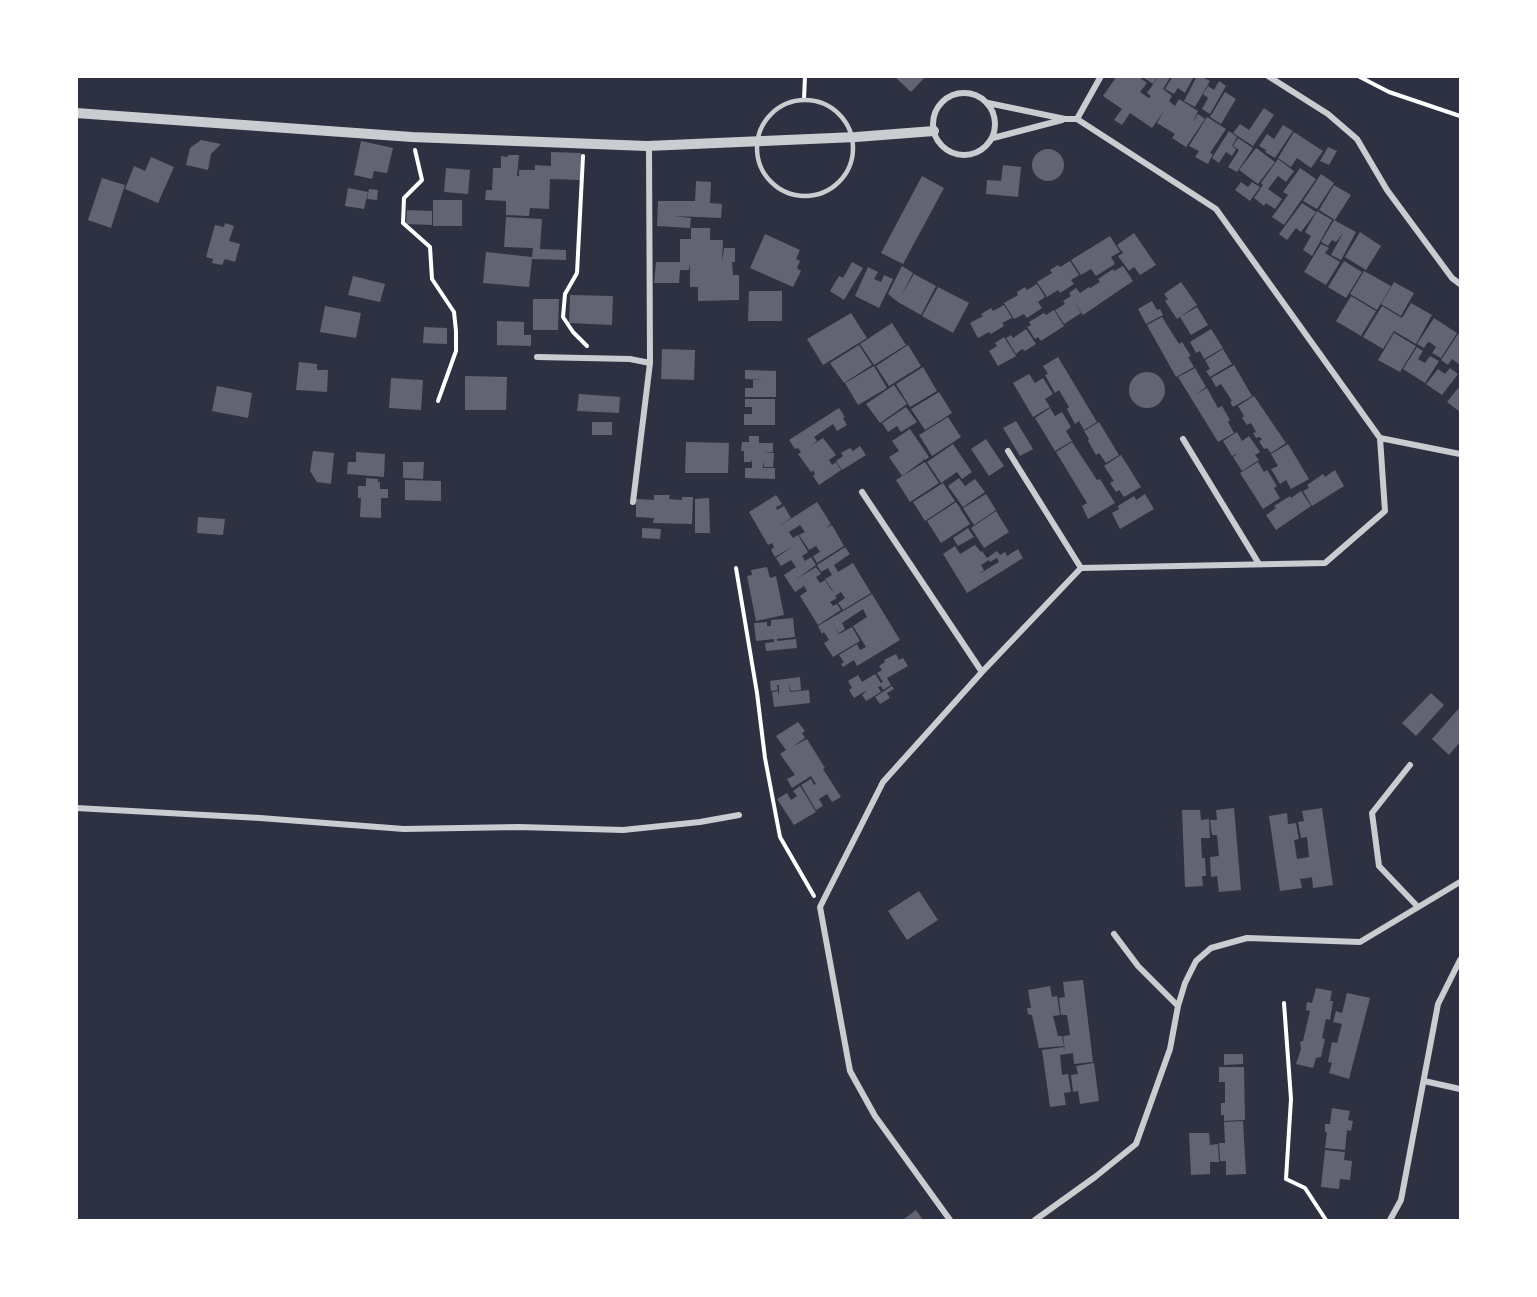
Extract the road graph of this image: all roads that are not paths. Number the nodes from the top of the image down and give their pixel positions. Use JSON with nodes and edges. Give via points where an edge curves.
{"nodes":[{"id":1,"x":1101,"y":76,"type":"edge"},
{"id":2,"x":1268,"y":76,"type":"edge"},
{"id":3,"x":988,"y":103,"type":"junction"},
{"id":4,"x":76,"y":113,"type":"edge"},
{"id":5,"x":1065,"y":119,"type":"junction"},
{"id":6,"x":1077,"y":119,"type":"junction"},
{"id":7,"x":934,"y":131,"type":"junction"},
{"id":8,"x":850,"y":137,"type":"junction"},
{"id":9,"x":993,"y":138,"type":"junction"},
{"id":10,"x":760,"y":141,"type":"junction"},
{"id":11,"x":649,"y":146,"type":"junction"},
{"id":12,"x":1461,"y":284,"type":"edge"},
{"id":13,"x":537,"y":357,"type":"dead end"},
{"id":14,"x":650,"y":363,"type":"junction"},
{"id":15,"x":1380,"y":438,"type":"junction"},
{"id":16,"x":1183,"y":439,"type":"dead end"},
{"id":17,"x":1008,"y":451,"type":"dead end"},
{"id":18,"x":1461,"y":454,"type":"edge"},
{"id":19,"x":862,"y":492,"type":"dead end"},
{"id":20,"x":633,"y":502,"type":"dead end"},
{"id":21,"x":1259,"y":564,"type":"junction"},
{"id":22,"x":1081,"y":568,"type":"junction"},
{"id":23,"x":982,"y":672,"type":"junction"},
{"id":24,"x":1410,"y":765,"type":"dead end"},
{"id":25,"x":76,"y":808,"type":"edge"},
{"id":26,"x":739,"y":815,"type":"dead end"},
{"id":27,"x":1461,"y":882,"type":"edge"},
{"id":28,"x":1418,"y":907,"type":"junction"},
{"id":29,"x":1114,"y":934,"type":"dead end"},
{"id":30,"x":1461,"y":960,"type":"edge"},
{"id":31,"x":1178,"y":1006,"type":"junction"},
{"id":32,"x":1424,"y":1081,"type":"junction"},
{"id":33,"x":1461,"y":1089,"type":"edge"},
{"id":34,"x":950,"y":1221,"type":"edge"},
{"id":35,"x":1035,"y":1221,"type":"edge"},
{"id":36,"x":1390,"y":1221,"type":"edge"}],
"edges":[{"from":1,"to":6,"type":"street"},
{"from":2,"to":12,"type":"street","via":[[1328,114],[1357,139],[1387,190],[1452,278]]},
{"from":3,"to":5,"type":"street"},
{"from":3,"to":7,"type":"street","via":[[972,94],[946,98],[935,112]]},
{"from":3,"to":9,"type":"street","via":[[996,119]]},
{"from":4,"to":11,"type":"street","via":[[412,137]]},
{"from":5,"to":6,"type":"street"},
{"from":5,"to":9,"type":"street"},
{"from":6,"to":15,"type":"street","via":[[1216,210]]},
{"from":7,"to":8,"type":"street"},
{"from":7,"to":9,"type":"street","via":[[943,147],[961,155],[980,152]]},
{"from":8,"to":10,"type":"street"},
{"from":8,"to":10,"type":"lane","via":[[844,117],[833,107],[804,99],[776,109],[765,120]]},
{"from":8,"to":10,"type":"lane","via":[[854,147],[852,163],[844,178],[815,196],[798,196],[769,181],[760,166]]},
{"from":10,"to":11,"type":"street"},
{"from":11,"to":14,"type":"street"},
{"from":13,"to":14,"type":"street","via":[[598,357]]},
{"from":14,"to":20,"type":"street"},
{"from":15,"to":18,"type":"street"},
{"from":15,"to":21,"type":"street","via":[[1384,511],[1325,563]]},
{"from":16,"to":21,"type":"street"},
{"from":17,"to":22,"type":"street"},
{"from":19,"to":23,"type":"street"},
{"from":21,"to":22,"type":"street"},
{"from":22,"to":23,"type":"street"},
{"from":23,"to":34,"type":"street","via":[[884,782],[820,907],[850,1071],[875,1116]]},
{"from":24,"to":28,"type":"street","via":[[1372,813],[1379,866]]},
{"from":25,"to":26,"type":"street","via":[[404,829],[623,830]]},
{"from":27,"to":28,"type":"street"},
{"from":28,"to":31,"type":"street","via":[[1360,942],[1247,938],[1211,948],[1196,961]]},
{"from":29,"to":31,"type":"street","via":[[1138,966]]},
{"from":30,"to":32,"type":"street","via":[[1438,1004]]},
{"from":31,"to":35,"type":"street","via":[[1170,1049],[1136,1144]]},
{"from":32,"to":33,"type":"street"},
{"from":32,"to":36,"type":"street","via":[[1401,1200]]}]}
